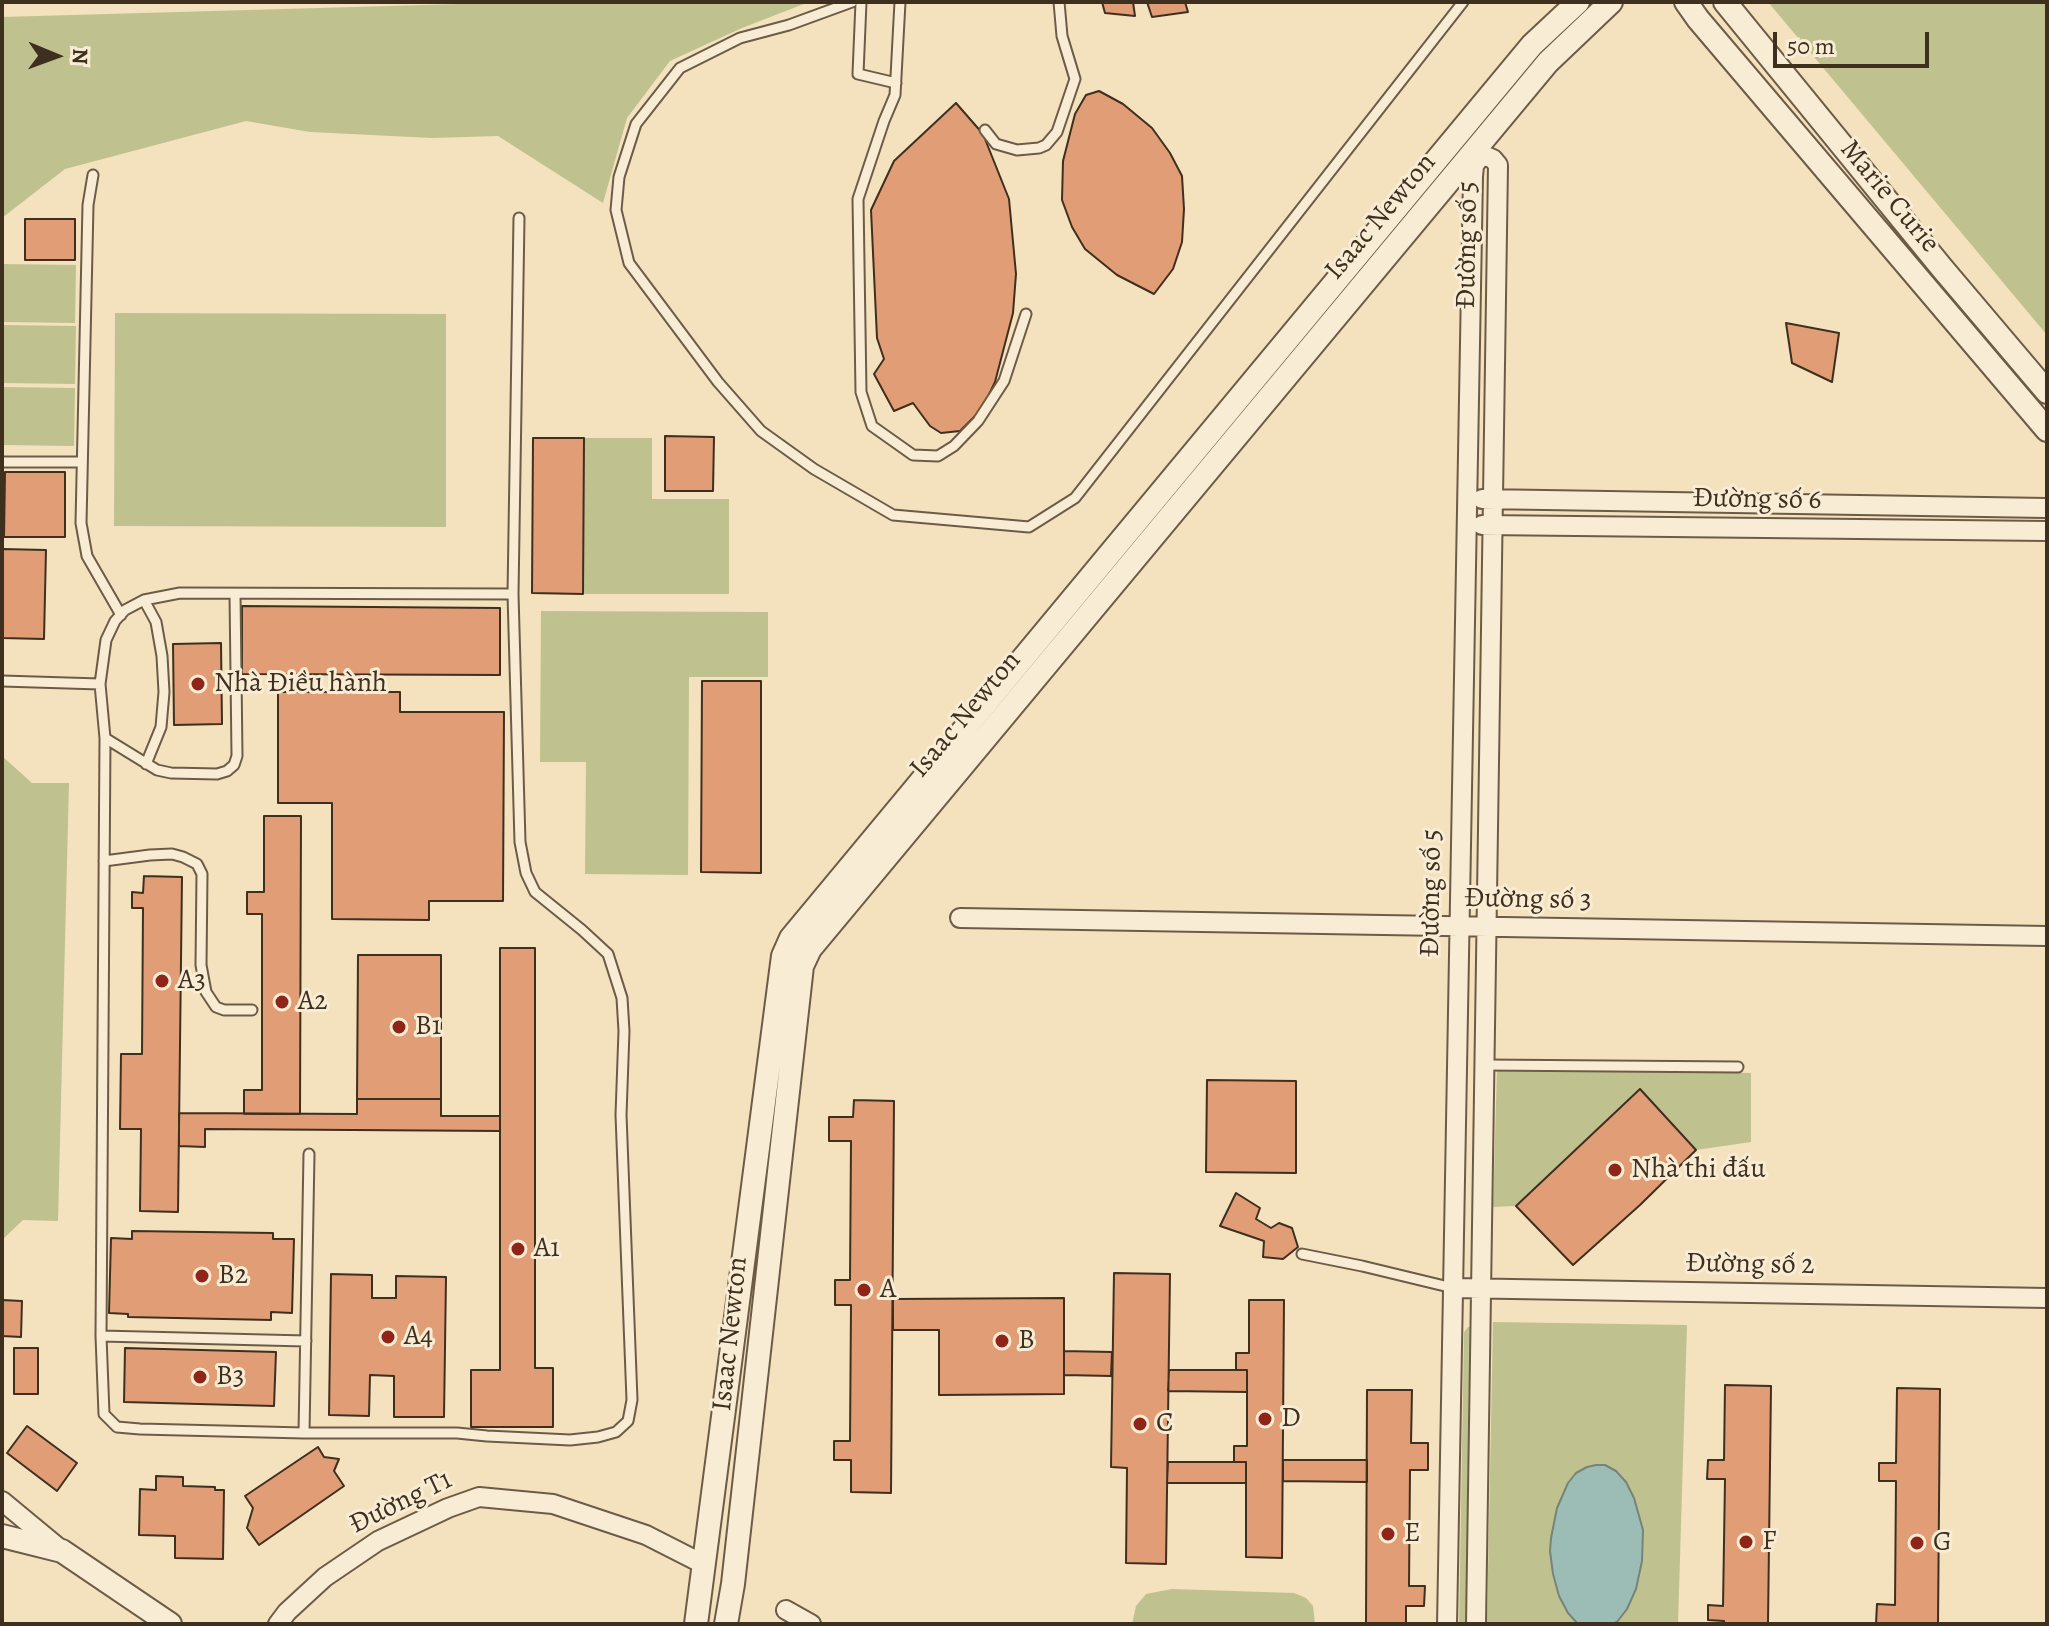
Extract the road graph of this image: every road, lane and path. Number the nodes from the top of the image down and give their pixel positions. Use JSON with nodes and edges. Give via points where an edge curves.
{"nodes":[{"id":1,"x":852,"y":2,"type":"edge"},
{"id":2,"x":861,"y":2,"type":"edge"},
{"id":3,"x":900,"y":2,"type":"edge"},
{"id":4,"x":1059,"y":2,"type":"edge"},
{"id":5,"x":1463,"y":2,"type":"edge"},
{"id":6,"x":1578,"y":2,"type":"edge"},
{"id":7,"x":1611,"y":2,"type":"edge"},
{"id":8,"x":1686,"y":2,"type":"edge"},
{"id":9,"x":1725,"y":2,"type":"edge"},
{"id":10,"x":896,"y":83,"type":"junction"},
{"id":11,"x":985,"y":130,"type":"dead end"},
{"id":12,"x":93,"y":175,"type":"dead end"},
{"id":13,"x":519,"y":218,"type":"dead end"},
{"id":14,"x":1026,"y":314,"type":"dead end"},
{"id":15,"x":2047,"y":392,"type":"edge"},
{"id":16,"x":2047,"y":430,"type":"edge"},
{"id":17,"x":2,"y":462,"type":"edge"},
{"id":18,"x":82,"y":462,"type":"junction"},
{"id":19,"x":1467,"y":499,"type":"junction"},
{"id":20,"x":1492,"y":499,"type":"junction"},
{"id":21,"x":2047,"y":508,"type":"edge"},
{"id":22,"x":1467,"y":525,"type":"junction"},
{"id":23,"x":1492,"y":525,"type":"junction"},
{"id":24,"x":2047,"y":531,"type":"edge"},
{"id":25,"x":235,"y":594,"type":"junction"},
{"id":26,"x":513,"y":594,"type":"junction"},
{"id":27,"x":144,"y":600,"type":"junction"},
{"id":28,"x":121,"y":615,"type":"junction"},
{"id":29,"x":2,"y":681,"type":"edge"},
{"id":30,"x":100,"y":684,"type":"junction"},
{"id":31,"x":105,"y":738,"type":"junction"},
{"id":32,"x":146,"y":764,"type":"junction"},
{"id":33,"x":104,"y":861,"type":"junction"},
{"id":34,"x":960,"y":918,"type":"dead end"},
{"id":35,"x":1459,"y":926,"type":"junction"},
{"id":36,"x":1486,"y":927,"type":"junction"},
{"id":37,"x":2047,"y":936,"type":"edge"},
{"id":38,"x":252,"y":1010,"type":"dead end"},
{"id":39,"x":1484,"y":1065,"type":"junction"},
{"id":40,"x":1738,"y":1067,"type":"dead end"},
{"id":41,"x":309,"y":1154,"type":"dead end"},
{"id":42,"x":1302,"y":1254,"type":"dead end"},
{"id":43,"x":1453,"y":1288,"type":"junction"},
{"id":44,"x":1481,"y":1288,"type":"junction"},
{"id":45,"x":2047,"y":1298,"type":"edge"},
{"id":46,"x":101,"y":1336,"type":"junction"},
{"id":47,"x":306,"y":1341,"type":"junction"},
{"id":48,"x":304,"y":1433,"type":"junction"},
{"id":49,"x":2,"y":1501,"type":"edge"},
{"id":50,"x":2,"y":1536,"type":"edge"},
{"id":51,"x":62,"y":1551,"type":"junction"},
{"id":52,"x":705,"y":1565,"type":"junction"},
{"id":53,"x":733,"y":1584,"type":"junction"},
{"id":54,"x":786,"y":1610,"type":"dead end"},
{"id":55,"x":170,"y":1624,"type":"edge"},
{"id":56,"x":278,"y":1624,"type":"edge"},
{"id":57,"x":696,"y":1624,"type":"edge"},
{"id":58,"x":726,"y":1624,"type":"edge"},
{"id":59,"x":811,"y":1624,"type":"edge"},
{"id":60,"x":1447,"y":1624,"type":"edge"},
{"id":61,"x":1476,"y":1624,"type":"edge"}],
"edges":[{"from":1,"to":5,"type":"lane","via":[[740,38],[680,68],[636,124],[619,177],[616,210],[629,263],[761,431],[814,469],[893,515],[1029,527],[1075,498]]},
{"from":2,"to":10,"type":"lane","via":[[858,74]]},
{"from":3,"to":10,"type":"lane"},
{"from":4,"to":11,"type":"lane","via":[[1075,79],[1057,132],[1046,145],[1017,150],[996,144]]},
{"from":6,"to":52,"type":"street","name":"Isaac Newton","via":[[1532,45],[791,938],[783,956]]},
{"from":7,"to":53,"type":"street","name":"Isaac Newton","via":[[1548,62],[810,949],[802,966]]},
{"from":8,"to":16,"type":"street","name":"Marie Curie"},
{"from":9,"to":15,"type":"street","name":"Marie Curie"},
{"from":10,"to":14,"type":"lane","via":[[858,199],[861,392],[872,426],[913,455],[938,456],[954,446],[1004,381]]},
{"from":12,"to":18,"type":"lane"},
{"from":13,"to":26,"type":"lane"},
{"from":17,"to":18,"type":"lane"},
{"from":18,"to":28,"type":"lane","via":[[81,523],[87,556]]},
{"from":19,"to":20,"type":"street","name":"Đường số 6"},
{"from":19,"to":20,"type":"street","name":"Đường số 5","via":[[1473,176],[1478,159],[1486,156],[1498,165]]},
{"from":19,"to":22,"type":"street","name":"Đường số 5"},
{"from":20,"to":21,"type":"street","name":"Đường số 6"},
{"from":20,"to":23,"type":"street","name":"Đường số 5"},
{"from":22,"to":23,"type":"street","name":"Đường số 6"},
{"from":22,"to":35,"type":"street","name":"Đường số 5"},
{"from":23,"to":24,"type":"street","name":"Đường số 6"},
{"from":23,"to":36,"type":"street","name":"Đường số 5"},
{"from":25,"to":26,"type":"lane"},
{"from":25,"to":27,"type":"lane","via":[[180,593]]},
{"from":25,"to":32,"type":"lane","via":[[234,765],[217,774],[171,773]]},
{"from":26,"to":48,"type":"lane","via":[[520,842],[526,873],[535,892],[608,954],[622,998],[632,1400],[628,1421],[616,1432],[570,1440],[457,1433]]},
{"from":27,"to":28,"type":"lane"},
{"from":27,"to":32,"type":"lane","via":[[156,622],[164,692],[161,727]]},
{"from":28,"to":30,"type":"lane","via":[[106,640]]},
{"from":29,"to":30,"type":"lane"},
{"from":30,"to":31,"type":"lane"},
{"from":31,"to":32,"type":"lane"},
{"from":31,"to":33,"type":"lane"},
{"from":33,"to":38,"type":"lane","via":[[172,854],[197,864],[202,874],[201,965],[206,992],[216,1007]]},
{"from":33,"to":46,"type":"lane"},
{"from":34,"to":35,"type":"street","name":"Đường số 3"},
{"from":35,"to":36,"type":"street","name":"Đường số 3"},
{"from":35,"to":43,"type":"street","name":"Đường số 5"},
{"from":36,"to":37,"type":"street","name":"Đường số 3"},
{"from":36,"to":39,"type":"street","name":"Đường số 5"},
{"from":39,"to":40,"type":"lane"},
{"from":39,"to":44,"type":"street","name":"Đường số 5"},
{"from":41,"to":47,"type":"lane"},
{"from":42,"to":43,"type":"lane"},
{"from":43,"to":44,"type":"street","name":"Đường số 2"},
{"from":43,"to":60,"type":"street","name":"Đường số 5"},
{"from":44,"to":45,"type":"street","name":"Đường số 2"},
{"from":44,"to":61,"type":"street","name":"Đường số 5"},
{"from":46,"to":47,"type":"lane"},
{"from":46,"to":48,"type":"lane","via":[[104,1414],[117,1427]]},
{"from":47,"to":48,"type":"lane"},
{"from":49,"to":51,"type":"street"},
{"from":50,"to":51,"type":"street"},
{"from":51,"to":55,"type":"street"},
{"from":52,"to":53,"type":"street"},
{"from":52,"to":56,"type":"street","name":"Đường T1","via":[[646,1535],[553,1504],[479,1497],[378,1541],[325,1577]]},
{"from":52,"to":57,"type":"street","name":"Isaac Newton"},
{"from":53,"to":58,"type":"street","name":"Isaac Newton"},
{"from":54,"to":59,"type":"street"}]}
